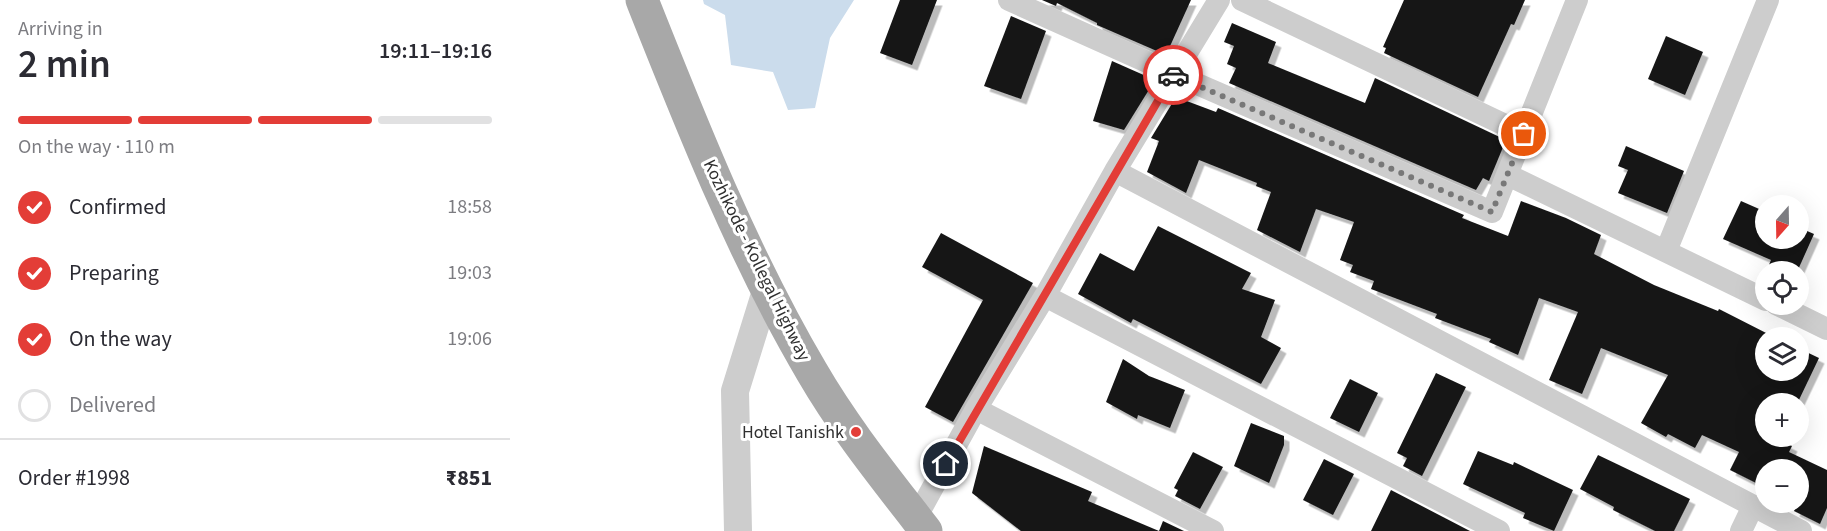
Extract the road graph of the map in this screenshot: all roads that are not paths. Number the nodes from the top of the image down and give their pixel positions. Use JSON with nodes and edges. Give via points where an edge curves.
{"nodes":[{"id":1,"x":642,"y":0,"type":"edge"},
{"id":2,"x":1009,"y":0,"type":"edge"},
{"id":3,"x":1219,"y":0,"type":"edge"},
{"id":4,"x":1242,"y":0,"type":"edge"},
{"id":5,"x":1577,"y":0,"type":"edge"},
{"id":6,"x":1768,"y":0,"type":"edge"},
{"id":7,"x":1174,"y":74,"type":"junction"},
{"id":8,"x":1524,"y":134,"type":"junction"},
{"id":9,"x":1115,"y":171,"type":"junction"},
{"id":10,"x":1508,"y":175,"type":"junction"},
{"id":11,"x":1666,"y":251,"type":"junction"},
{"id":12,"x":767,"y":288,"type":"junction"},
{"id":13,"x":1755,"y":295,"type":"edge"},
{"id":14,"x":1045,"y":296,"type":"junction"},
{"id":15,"x":1798,"y":315,"type":"edge"},
{"id":16,"x":1827,"y":329,"type":"edge"},
{"id":17,"x":976,"y":410,"type":"junction"},
{"id":18,"x":1753,"y":506,"type":"junction"},
{"id":19,"x":921,"y":525,"type":"edge"},
{"id":20,"x":738,"y":531,"type":"edge"},
{"id":21,"x":1213,"y":531,"type":"edge"},
{"id":22,"x":1498,"y":531,"type":"edge"},
{"id":23,"x":1741,"y":531,"type":"edge"},
{"id":24,"x":1801,"y":531,"type":"edge"}],
"edges":[{"from":1,"to":12,"type":"main road","name":"Kozhikode - Kollegal Highway","via":[[687,112]]},
{"from":2,"to":7,"type":"street"},
{"from":3,"to":7,"type":"street"},
{"from":4,"to":8,"type":"street"},
{"from":5,"to":8,"type":"street"},
{"from":6,"to":11,"type":"street"},
{"from":7,"to":9,"type":"street"},
{"from":7,"to":10,"type":"street","via":[[1492,212]]},
{"from":8,"to":10,"type":"street"},
{"from":9,"to":14,"type":"street"},
{"from":9,"to":18,"type":"street"},
{"from":10,"to":11,"type":"street"},
{"from":11,"to":13,"type":"street"},
{"from":12,"to":19,"type":"main road","name":"Kozhikode - Kollegal Highway","via":[[813,373],[865,453]]},
{"from":12,"to":20,"type":"street","via":[[735,391]]},
{"from":14,"to":17,"type":"street"},
{"from":14,"to":22,"type":"street"},
{"from":15,"to":16,"type":"street"},
{"from":17,"to":19,"type":"street"},
{"from":17,"to":21,"type":"street"},
{"from":18,"to":23,"type":"street"},
{"from":18,"to":24,"type":"street"}]}
